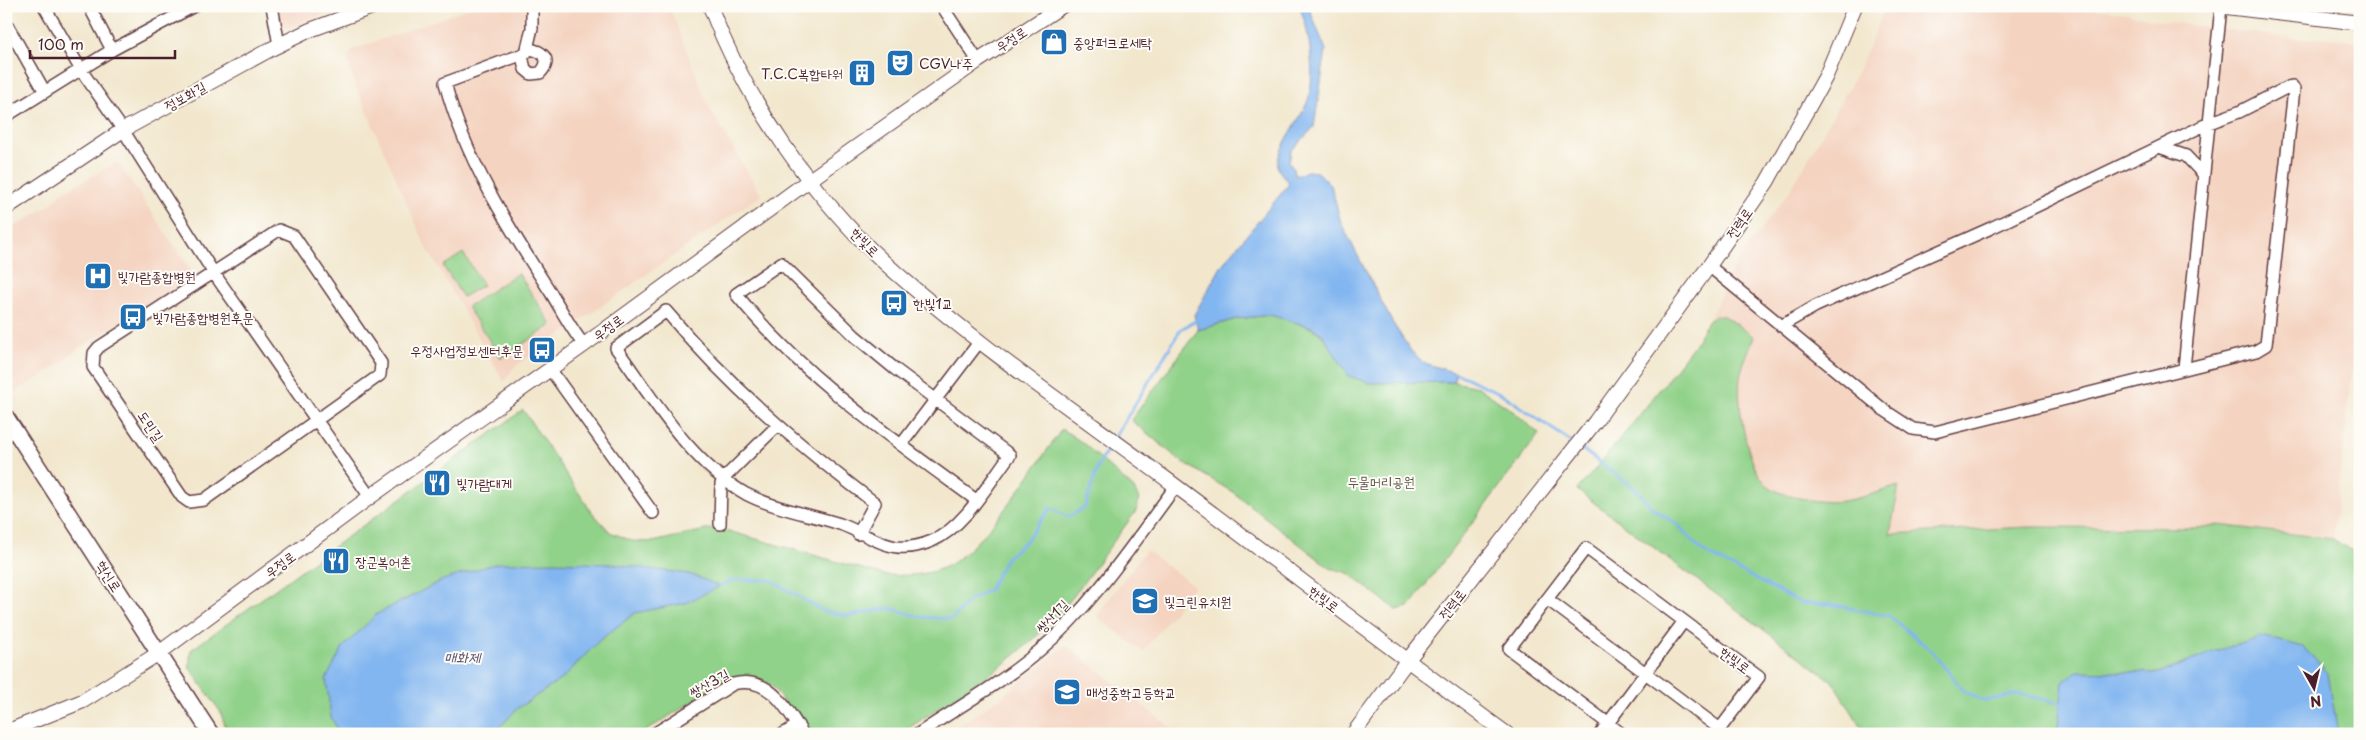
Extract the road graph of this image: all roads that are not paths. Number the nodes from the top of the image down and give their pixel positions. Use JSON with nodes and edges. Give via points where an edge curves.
{"nodes":[{"id":1,"x":44,"y":6,"type":"edge"},
{"id":2,"x":90,"y":6,"type":"edge"},
{"id":3,"x":272,"y":6,"type":"edge"},
{"id":4,"x":375,"y":6,"type":"edge"},
{"id":5,"x":532,"y":6,"type":"edge"},
{"id":6,"x":710,"y":6,"type":"edge"},
{"id":7,"x":942,"y":6,"type":"edge"},
{"id":8,"x":1062,"y":6,"type":"edge"},
{"id":9,"x":1855,"y":6,"type":"edge"},
{"id":10,"x":2219,"y":6,"type":"edge"},
{"id":11,"x":191,"y":7,"type":"edge"},
{"id":12,"x":6,"y":23,"type":"edge"},
{"id":13,"x":2360,"y":23,"type":"edge"},
{"id":14,"x":279,"y":45,"type":"junction"},
{"id":15,"x":112,"y":50,"type":"junction"},
{"id":16,"x":978,"y":61,"type":"junction"},
{"id":17,"x":81,"y":70,"type":"junction"},
{"id":18,"x":45,"y":92,"type":"junction"},
{"id":19,"x":6,"y":116,"type":"edge"},
{"id":20,"x":2209,"y":123,"type":"junction"},
{"id":21,"x":123,"y":130,"type":"junction"},
{"id":22,"x":2160,"y":147,"type":"junction"},
{"id":23,"x":2203,"y":174,"type":"junction"},
{"id":24,"x":811,"y":179,"type":"junction"},
{"id":25,"x":6,"y":208,"type":"edge"},
{"id":26,"x":1710,"y":266,"type":"junction"},
{"id":27,"x":213,"y":272,"type":"junction"},
{"id":28,"x":1781,"y":326,"type":"junction"},
{"id":29,"x":980,"y":341,"type":"junction"},
{"id":30,"x":584,"y":345,"type":"junction"},
{"id":31,"x":2184,"y":368,"type":"junction"},
{"id":32,"x":550,"y":369,"type":"junction"},
{"id":33,"x":935,"y":400,"type":"junction"},
{"id":34,"x":6,"y":417,"type":"edge"},
{"id":35,"x":318,"y":421,"type":"junction"},
{"id":36,"x":777,"y":426,"type":"junction"},
{"id":37,"x":901,"y":445,"type":"junction"},
{"id":38,"x":724,"y":478,"type":"junction"},
{"id":39,"x":1176,"y":486,"type":"junction"},
{"id":40,"x":370,"y":497,"type":"junction"},
{"id":41,"x":976,"y":500,"type":"junction"},
{"id":42,"x":653,"y":513,"type":"dead end"},
{"id":43,"x":720,"y":524,"type":"dead end"},
{"id":44,"x":858,"y":534,"type":"junction"},
{"id":45,"x":1547,"y":599,"type":"junction"},
{"id":46,"x":1684,"y":621,"type":"junction"},
{"id":47,"x":159,"y":653,"type":"junction"},
{"id":48,"x":1407,"y":661,"type":"junction"},
{"id":49,"x":1646,"y":673,"type":"junction"},
{"id":50,"x":1608,"y":723,"type":"junction"},
{"id":51,"x":800,"y":729,"type":"edge"},
{"id":52,"x":1718,"y":731,"type":"edge"},
{"id":53,"x":6,"y":732,"type":"edge"},
{"id":54,"x":211,"y":734,"type":"edge"},
{"id":55,"x":654,"y":734,"type":"edge"},
{"id":56,"x":783,"y":734,"type":"edge"},
{"id":57,"x":918,"y":734,"type":"edge"},
{"id":58,"x":1353,"y":734,"type":"edge"},
{"id":59,"x":1507,"y":734,"type":"edge"},
{"id":60,"x":1600,"y":734,"type":"edge"},
{"id":61,"x":1622,"y":734,"type":"edge"}],
"edges":[{"from":1,"to":17,"type":"street"},
{"from":2,"to":15,"type":"street"},
{"from":3,"to":14,"type":"street"},
{"from":4,"to":14,"type":"street","name":"정보화길"},
{"from":5,"to":30,"type":"street","via":[[532,28],[525,52],[445,83],[471,154],[497,204],[525,255]]},
{"from":6,"to":24,"type":"street","name":"한빛로","via":[[743,78],[772,128]]},
{"from":7,"to":16,"type":"street"},
{"from":8,"to":16,"type":"street","name":"우정로"},
{"from":9,"to":26,"type":"street","name":"전력로","via":[[1826,76],[1767,182]]},
{"from":10,"to":13,"type":"street"},
{"from":10,"to":20,"type":"street"},
{"from":11,"to":15,"type":"street"},
{"from":12,"to":18,"type":"street"},
{"from":14,"to":21,"type":"street","name":"정보화길"},
{"from":15,"to":17,"type":"street"},
{"from":16,"to":24,"type":"street","name":"우정로"},
{"from":17,"to":18,"type":"street"},
{"from":17,"to":21,"type":"street"},
{"from":18,"to":19,"type":"street"},
{"from":20,"to":22,"type":"street"},
{"from":20,"to":23,"type":"street"},
{"from":20,"to":31,"type":"street","via":[[2288,87],[2294,89],[2266,345],[2256,351]]},
{"from":21,"to":25,"type":"street","name":"정보화길"},
{"from":21,"to":27,"type":"street"},
{"from":22,"to":23,"type":"street","via":[[2186,156]]},
{"from":22,"to":28,"type":"street","via":[[1991,228],[1816,306]]},
{"from":23,"to":31,"type":"street"},
{"from":24,"to":29,"type":"street","name":"한빛로","via":[[837,213],[884,262]]},
{"from":24,"to":30,"type":"street","name":"우정로"},
{"from":26,"to":28,"type":"street"},
{"from":26,"to":48,"type":"street","name":"전력로","via":[[1595,422]]},
{"from":27,"to":35,"type":"street"},
{"from":27,"to":35,"type":"street","name":"도민길","via":[[273,232],[284,230],[294,236],[381,363],[380,375]]},
{"from":27,"to":35,"type":"street","name":"도민길","via":[[99,347],[92,361],[182,497],[189,502],[204,500]]},
{"from":28,"to":31,"type":"street","via":[[1884,410],[1913,428],[1935,432]]},
{"from":29,"to":33,"type":"street"},
{"from":29,"to":39,"type":"street","name":"한빛로"},
{"from":30,"to":32,"type":"street","name":"우정로"},
{"from":32,"to":40,"type":"street","name":"우정로"},
{"from":32,"to":42,"type":"street"},
{"from":33,"to":37,"type":"street"},
{"from":33,"to":37,"type":"street","via":[[855,336],[781,263],[736,294],[768,332],[805,368]]},
{"from":33,"to":41,"type":"street","via":[[1010,455]]},
{"from":34,"to":47,"type":"main road","name":"혁신로"},
{"from":35,"to":40,"type":"street"},
{"from":36,"to":38,"type":"street"},
{"from":36,"to":38,"type":"street","via":[[720,372],[666,311],[616,348],[686,443]]},
{"from":36,"to":44,"type":"street","via":[[875,503]]},
{"from":37,"to":41,"type":"street"},
{"from":38,"to":43,"type":"street"},
{"from":38,"to":44,"type":"street","via":[[758,499],[842,525]]},
{"from":39,"to":48,"type":"street","name":"한빛로"},
{"from":39,"to":57,"type":"street","name":"쌍산1길","via":[[1060,632],[1023,664]]},
{"from":40,"to":47,"type":"street","name":"우정로"},
{"from":41,"to":44,"type":"street","via":[[953,529],[919,545],[894,547]]},
{"from":45,"to":46,"type":"street","name":"한빛로","via":[[1586,548]]},
{"from":45,"to":49,"type":"street","name":"한빛로"},
{"from":45,"to":50,"type":"street","name":"한빛로","via":[[1509,649]]},
{"from":46,"to":49,"type":"street"},
{"from":46,"to":52,"type":"street","name":"한빛로","via":[[1759,677]]},
{"from":47,"to":53,"type":"street","name":"우정로","via":[[83,701]]},
{"from":47,"to":54,"type":"main road","name":"혁신로"},
{"from":48,"to":58,"type":"street","name":"전력로"},
{"from":48,"to":59,"type":"street","name":"한빛로"},
{"from":49,"to":50,"type":"street"},
{"from":49,"to":52,"type":"street","name":"한빛로"},
{"from":50,"to":60,"type":"street"},
{"from":50,"to":61,"type":"street","name":"한빛로"},
{"from":51,"to":55,"type":"street","name":"쌍산3길","via":[[782,701],[768,688],[743,682],[733,684]]},
{"from":51,"to":56,"type":"street","name":"쌍산3길"}]}
